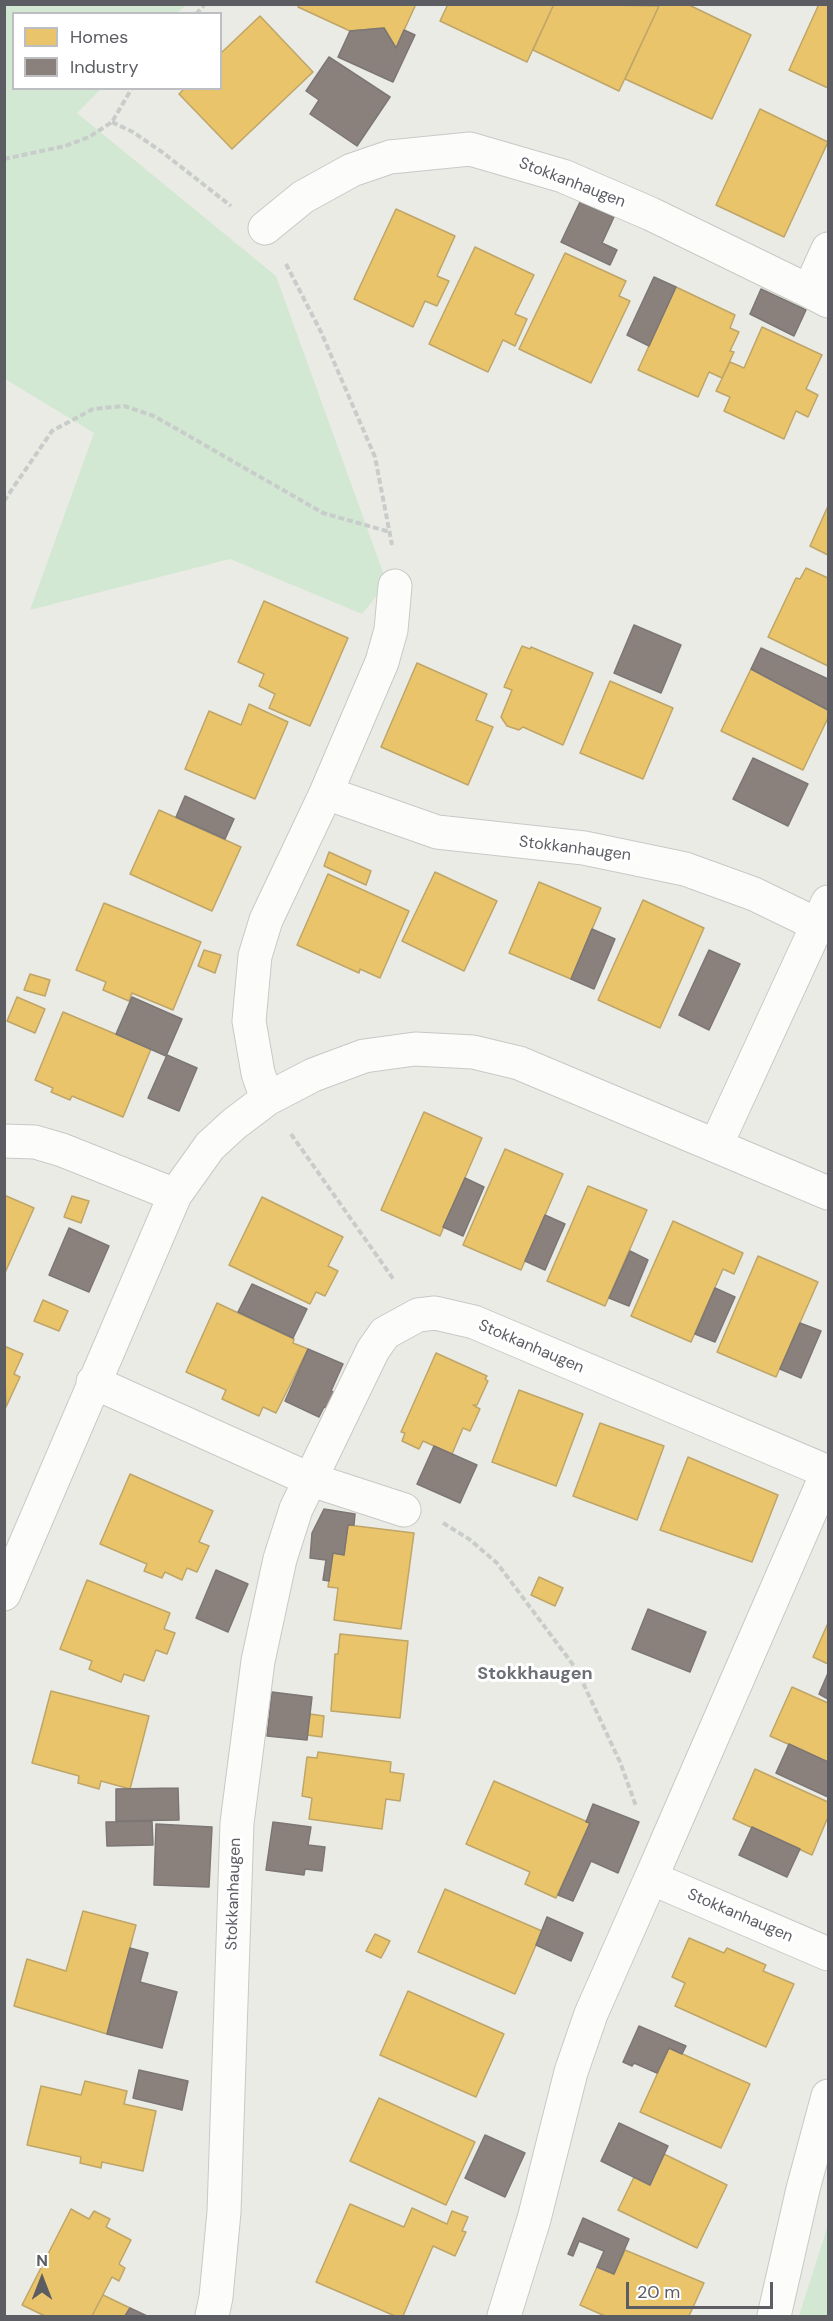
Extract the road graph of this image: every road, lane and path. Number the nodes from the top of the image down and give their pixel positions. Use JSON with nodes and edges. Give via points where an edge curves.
{"nodes":[{"id":1,"x":131,"y":90,"type":"edge"},
{"id":2,"x":112,"y":122,"type":"junction"},
{"id":3,"x":4,"y":159,"type":"edge"},
{"id":4,"x":265,"y":228,"type":"junction"},
{"id":5,"x":828,"y":249,"type":"edge"},
{"id":6,"x":819,"y":296,"type":"edge"},
{"id":7,"x":4,"y":501,"type":"edge"},
{"id":8,"x":390,"y":532,"type":"junction"},
{"id":9,"x":395,"y":586,"type":"joint"},
{"id":10,"x":326,"y":793,"type":"junction"},
{"id":11,"x":823,"y":913,"type":"edge"},
{"id":12,"x":267,"y":1099,"type":"junction"},
{"id":13,"x":4,"y":1141,"type":"edge"},
{"id":14,"x":716,"y":1145,"type":"junction"},
{"id":15,"x":828,"y":1193,"type":"edge"},
{"id":16,"x":175,"y":1195,"type":"junction"},
{"id":17,"x":418,"y":1315,"type":"junction"},
{"id":18,"x":93,"y":1382,"type":"junction"},
{"id":19,"x":828,"y":1472,"type":"edge"},
{"id":20,"x":309,"y":1479,"type":"junction"},
{"id":21,"x":404,"y":1510,"type":"joint"},
{"id":22,"x":4,"y":1594,"type":"edge"},
{"id":23,"x":670,"y":1836,"type":"junction"},
{"id":24,"x":651,"y":1878,"type":"junction"},
{"id":25,"x":828,"y":1954,"type":"edge"},
{"id":26,"x":828,"y":2096,"type":"edge"},
{"id":27,"x":212,"y":2316,"type":"edge"},
{"id":28,"x":504,"y":2316,"type":"edge"},
{"id":29,"x":774,"y":2316,"type":"edge"}],
"edges":[{"from":1,"to":2,"type":"path"},
{"from":2,"to":3,"type":"path","via":[[65,147]]},
{"from":2,"to":4,"type":"path","via":[[153,145]]},
{"from":4,"to":6,"type":"street","name":"Stokkanhaugen","via":[[303,198],[352,170],[390,157],[470,149],[563,176]]},
{"from":4,"to":8,"type":"path","via":[[303,296],[375,458]]},
{"from":5,"to":6,"type":"street","name":"Stokkanhaugen"},
{"from":7,"to":8,"type":"path","via":[[52,431],[93,409],[124,406],[154,416],[323,513]]},
{"from":8,"to":9,"type":"path"},
{"from":9,"to":10,"type":"street","via":[[391,630],[382,662]]},
{"from":10,"to":11,"type":"street","name":"Stokkanhaugen","via":[[438,832],[584,848],[685,869]]},
{"from":10,"to":12,"type":"street","via":[[266,920],[255,956],[249,1021]]},
{"from":11,"to":14,"type":"street","name":"Stokkanhaugen"},
{"from":12,"to":14,"type":"street","via":[[313,1075],[364,1056],[415,1049],[473,1052],[519,1063]]},
{"from":12,"to":16,"type":"street","via":[[210,1146]]},
{"from":12,"to":17,"type":"path"},
{"from":13,"to":16,"type":"street","via":[[35,1142],[62,1150]]},
{"from":14,"to":15,"type":"street"},
{"from":16,"to":18,"type":"street"},
{"from":17,"to":19,"type":"street","name":"Stokkanhaugen","via":[[435,1313],[474,1322]]},
{"from":17,"to":20,"type":"street","name":"Stokkanhaugen","via":[[385,1333],[373,1350]]},
{"from":18,"to":20,"type":"street"},
{"from":18,"to":22,"type":"street"},
{"from":19,"to":23,"type":"street","name":"Stokkanhaugen"},
{"from":20,"to":21,"type":"street"},
{"from":20,"to":27,"type":"street","name":"Stokkanhaugen","via":[[296,1509],[266,1620],[237,1823],[224,2212]]},
{"from":21,"to":23,"type":"path","via":[[442,1522],[497,1563],[577,1670],[643,1822]]},
{"from":23,"to":24,"type":"street","name":"Stokkanhaugen"},
{"from":24,"to":25,"type":"street","name":"Stokkanhaugen"},
{"from":24,"to":28,"type":"street","name":"Stokkanhaugen","via":[[571,2072],[534,2219]]},
{"from":26,"to":29,"type":"street"}]}
